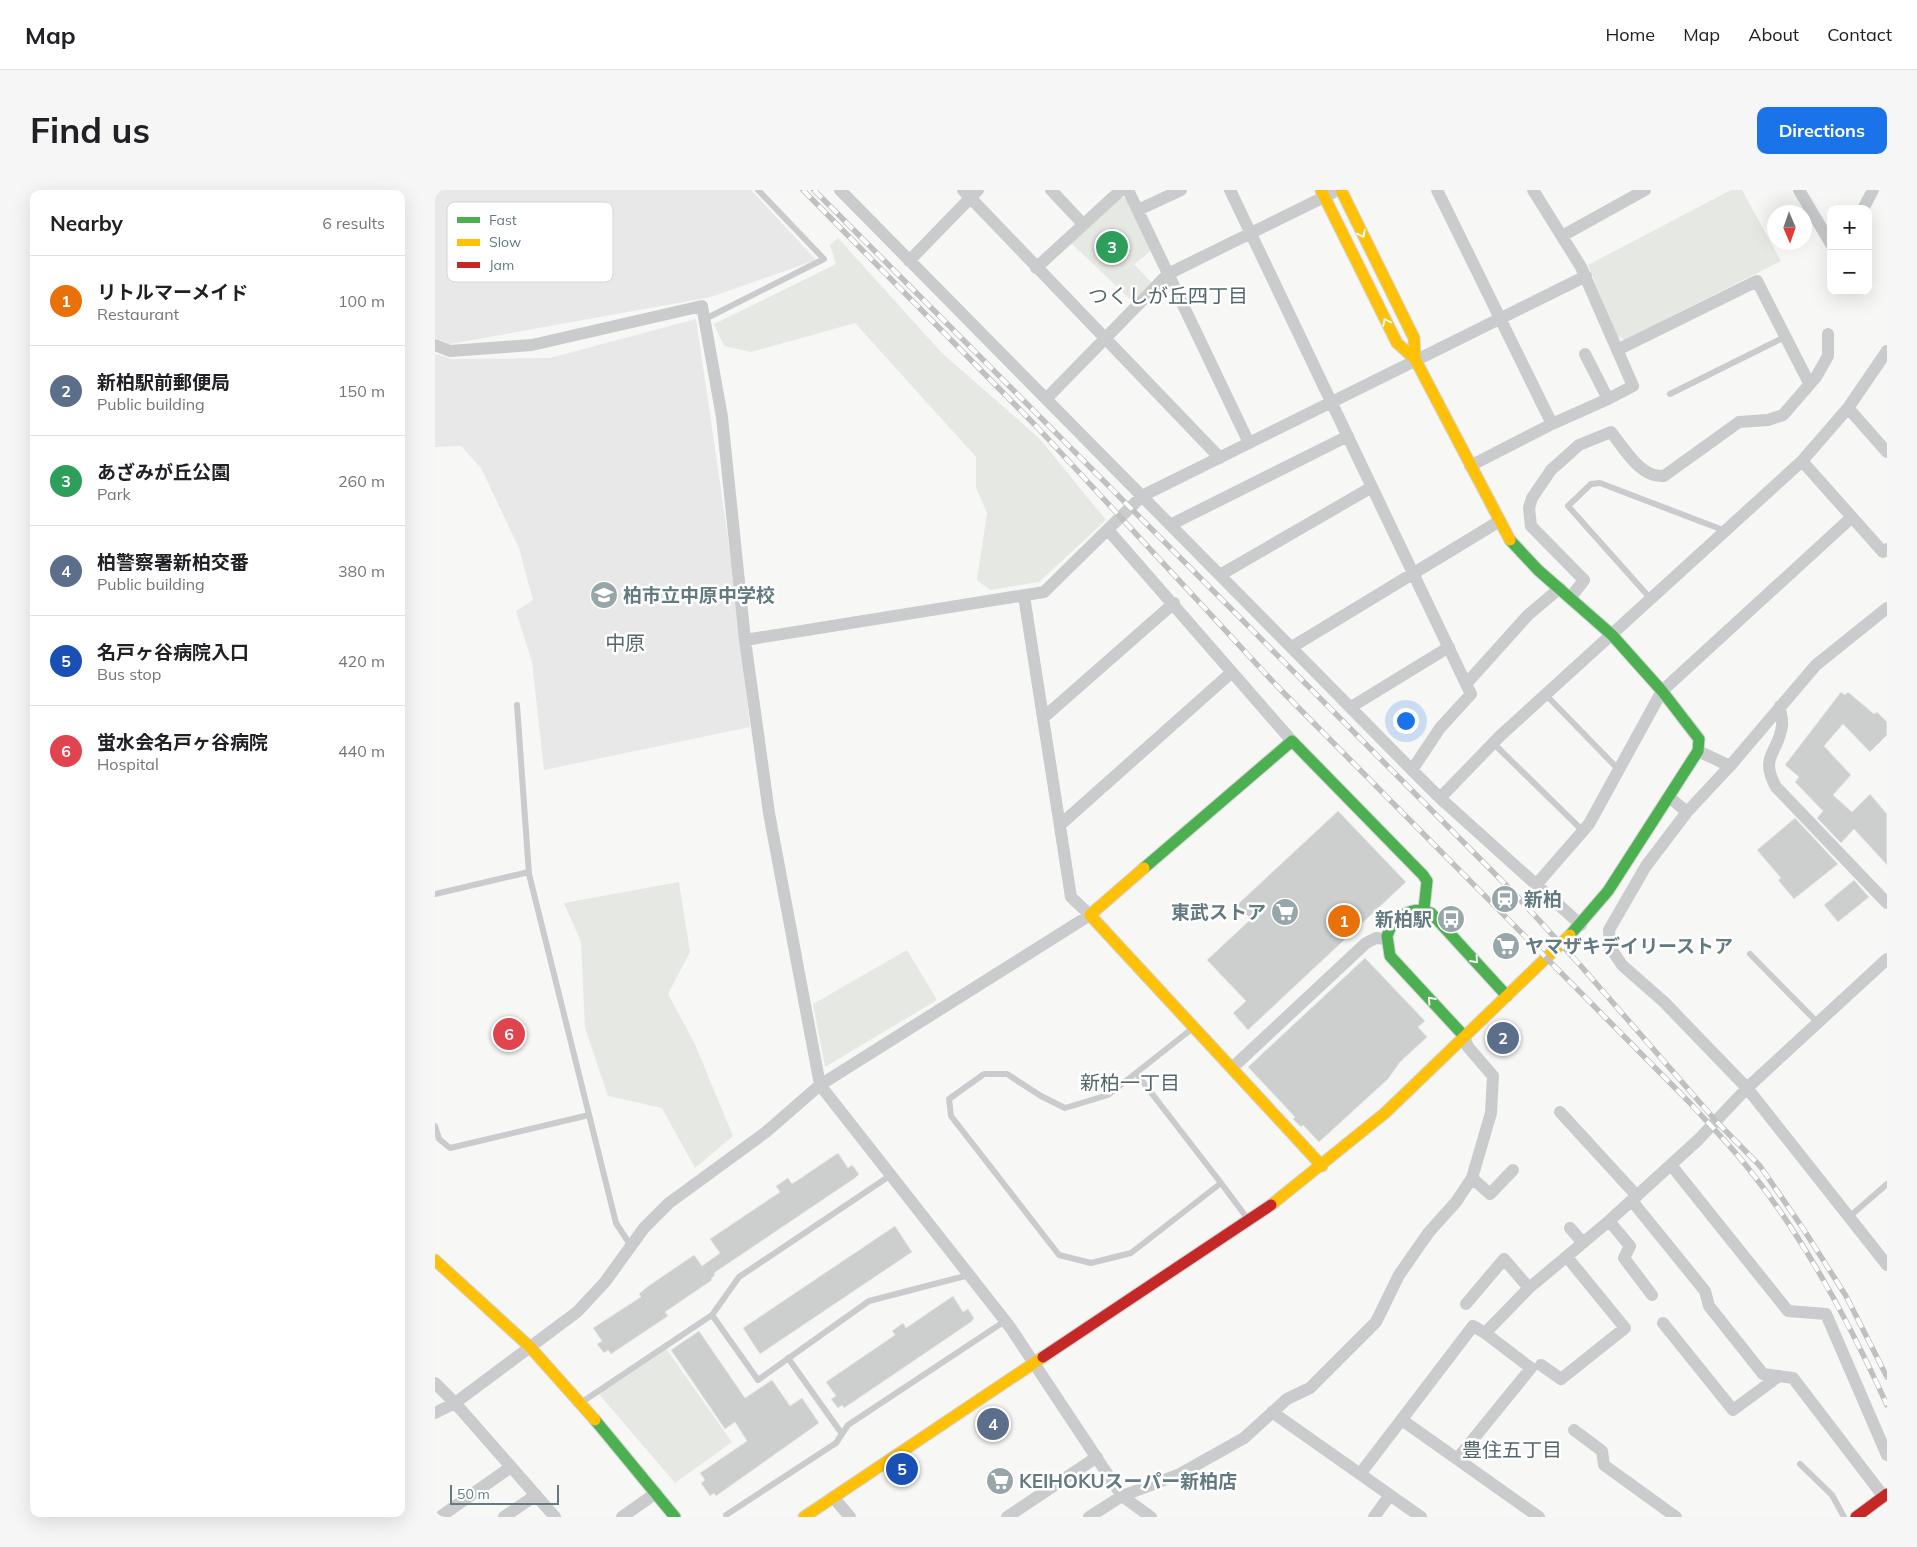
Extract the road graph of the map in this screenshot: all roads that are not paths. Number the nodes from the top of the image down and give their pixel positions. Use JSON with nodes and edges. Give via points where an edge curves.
{"nodes":[{"id":1,"x":758,"y":190,"type":"edge"},
{"id":2,"x":840,"y":190,"type":"edge"},
{"id":3,"x":1051,"y":190,"type":"edge"},
{"id":4,"x":1121,"y":190,"type":"edge"},
{"id":5,"x":1128,"y":190,"type":"edge"},
{"id":6,"x":1181,"y":190,"type":"edge"},
{"id":7,"x":1230,"y":190,"type":"edge"},
{"id":8,"x":1340,"y":190,"type":"edge"},
{"id":9,"x":1437,"y":190,"type":"edge"},
{"id":10,"x":1533,"y":190,"type":"edge"},
{"id":11,"x":1645,"y":190,"type":"edge"},
{"id":12,"x":1799,"y":190,"type":"edge"},
{"id":13,"x":1873,"y":190,"type":"edge"},
{"id":14,"x":971,"y":193,"type":"edge"},
{"id":15,"x":1323,"y":193,"type":"edge"},
{"id":16,"x":1865,"y":205,"type":"edge"},
{"id":17,"x":1138,"y":210,"type":"junction"},
{"id":18,"x":1083,"y":224,"type":"junction"},
{"id":19,"x":1250,"y":233,"type":"junction"},
{"id":20,"x":1562,"y":236,"type":"junction"},
{"id":21,"x":1827,"y":237,"type":"edge"},
{"id":22,"x":909,"y":261,"type":"junction"},
{"id":23,"x":1036,"y":268,"type":"junction"},
{"id":24,"x":1168,"y":274,"type":"junction"},
{"id":25,"x":1586,"y":276,"type":"junction"},
{"id":26,"x":1498,"y":318,"type":"junction"},
{"id":27,"x":705,"y":319,"type":"junction"},
{"id":28,"x":1828,"y":334,"type":"dead end"},
{"id":29,"x":1787,"y":336,"type":"junction"},
{"id":30,"x":1104,"y":339,"type":"junction"},
{"id":31,"x":435,"y":345,"type":"edge"},
{"id":32,"x":1617,"y":350,"type":"junction"},
{"id":33,"x":1887,"y":353,"type":"edge"},
{"id":34,"x":1585,"y":354,"type":"dead end"},
{"id":35,"x":1415,"y":359,"type":"junction"},
{"id":36,"x":1809,"y":383,"type":"junction"},
{"id":37,"x":1670,"y":394,"type":"dead end"},
{"id":38,"x":1046,"y":399,"type":"junction"},
{"id":39,"x":1608,"y":399,"type":"junction"},
{"id":40,"x":1332,"y":402,"type":"junction"},
{"id":41,"x":1848,"y":408,"type":"junction"},
{"id":42,"x":1552,"y":424,"type":"junction"},
{"id":43,"x":1348,"y":436,"type":"junction"},
{"id":44,"x":1249,"y":443,"type":"junction"},
{"id":45,"x":1887,"y":452,"type":"edge"},
{"id":46,"x":1220,"y":458,"type":"junction"},
{"id":47,"x":1802,"y":460,"type":"junction"},
{"id":48,"x":1470,"y":466,"type":"junction"},
{"id":49,"x":1372,"y":487,"type":"junction"},
{"id":50,"x":1142,"y":496,"type":"junction"},
{"id":51,"x":1852,"y":517,"type":"junction"},
{"id":52,"x":1498,"y":522,"type":"junction"},
{"id":53,"x":1170,"y":525,"type":"junction"},
{"id":54,"x":1108,"y":530,"type":"junction"},
{"id":55,"x":1723,"y":530,"type":"junction"},
{"id":56,"x":1887,"y":549,"type":"edge"},
{"id":57,"x":1413,"y":574,"type":"junction"},
{"id":58,"x":1220,"y":575,"type":"junction"},
{"id":59,"x":1560,"y":588,"type":"junction"},
{"id":60,"x":1024,"y":596,"type":"junction"},
{"id":61,"x":1571,"y":597,"type":"junction"},
{"id":62,"x":1650,"y":598,"type":"junction"},
{"id":63,"x":1174,"y":603,"type":"junction"},
{"id":64,"x":1887,"y":608,"type":"edge"},
{"id":65,"x":1612,"y":635,"type":"junction"},
{"id":66,"x":745,"y":640,"type":"junction"},
{"id":67,"x":1292,"y":646,"type":"junction"},
{"id":68,"x":1449,"y":647,"type":"junction"},
{"id":69,"x":1232,"y":672,"type":"junction"},
{"id":70,"x":1466,"y":684,"type":"junction"},
{"id":71,"x":1662,"y":691,"type":"junction"},
{"id":72,"x":1545,"y":694,"type":"junction"},
{"id":73,"x":517,"y":705,"type":"dead end"},
{"id":74,"x":1780,"y":706,"type":"junction"},
{"id":75,"x":1351,"y":707,"type":"junction"},
{"id":76,"x":1043,"y":718,"type":"junction"},
{"id":77,"x":1292,"y":741,"type":"junction"},
{"id":78,"x":1493,"y":743,"type":"junction"},
{"id":79,"x":1698,"y":751,"type":"junction"},
{"id":80,"x":1730,"y":766,"type":"junction"},
{"id":81,"x":1412,"y":770,"type":"junction"},
{"id":82,"x":1619,"y":770,"type":"junction"},
{"id":83,"x":1669,"y":797,"type":"junction"},
{"id":84,"x":1440,"y":798,"type":"junction"},
{"id":85,"x":1687,"y":812,"type":"junction"},
{"id":86,"x":1060,"y":824,"type":"junction"},
{"id":87,"x":1583,"y":831,"type":"junction"},
{"id":88,"x":529,"y":872,"type":"junction"},
{"id":89,"x":1536,"y":885,"type":"junction"},
{"id":90,"x":435,"y":894,"type":"edge"},
{"id":91,"x":1887,"y":903,"type":"edge"},
{"id":92,"x":1424,"y":909,"type":"junction"},
{"id":93,"x":1090,"y":915,"type":"junction"},
{"id":94,"x":1581,"y":925,"type":"junction"},
{"id":95,"x":1386,"y":939,"type":"junction"},
{"id":96,"x":1751,"y":954,"type":"dead end"},
{"id":97,"x":1886,"y":961,"type":"edge"},
{"id":98,"x":1507,"y":996,"type":"junction"},
{"id":99,"x":1817,"y":1022,"type":"junction"},
{"id":100,"x":1194,"y":1027,"type":"junction"},
{"id":101,"x":1463,"y":1036,"type":"junction"},
{"id":102,"x":1232,"y":1068,"type":"junction"},
{"id":103,"x":1136,"y":1073,"type":"junction"},
{"id":104,"x":820,"y":1085,"type":"junction"},
{"id":105,"x":1747,"y":1088,"type":"junction"},
{"id":106,"x":1560,"y":1112,"type":"dead end"},
{"id":107,"x":589,"y":1115,"type":"junction"},
{"id":108,"x":435,"y":1126,"type":"edge"},
{"id":109,"x":1671,"y":1165,"type":"junction"},
{"id":110,"x":1322,"y":1166,"type":"junction"},
{"id":111,"x":1513,"y":1170,"type":"dead end"},
{"id":112,"x":891,"y":1175,"type":"junction"},
{"id":113,"x":1473,"y":1178,"type":"junction"},
{"id":114,"x":1221,"y":1183,"type":"junction"},
{"id":115,"x":1887,"y":1184,"type":"edge"},
{"id":116,"x":1635,"y":1198,"type":"junction"},
{"id":117,"x":1849,"y":1217,"type":"junction"},
{"id":118,"x":1249,"y":1221,"type":"junction"},
{"id":119,"x":1609,"y":1221,"type":"junction"},
{"id":120,"x":1570,"y":1228,"type":"dead end"},
{"id":121,"x":1583,"y":1243,"type":"junction"},
{"id":122,"x":631,"y":1246,"type":"junction"},
{"id":123,"x":1567,"y":1257,"type":"junction"},
{"id":124,"x":435,"y":1260,"type":"edge"},
{"id":125,"x":1887,"y":1265,"type":"edge"},
{"id":126,"x":969,"y":1275,"type":"junction"},
{"id":127,"x":1529,"y":1288,"type":"junction"},
{"id":128,"x":1652,"y":1295,"type":"dead end"},
{"id":129,"x":1466,"y":1304,"type":"dead end"},
{"id":130,"x":712,"y":1315,"type":"junction"},
{"id":131,"x":1005,"y":1321,"type":"junction"},
{"id":132,"x":1663,"y":1323,"type":"dead end"},
{"id":133,"x":1485,"y":1333,"type":"junction"},
{"id":134,"x":530,"y":1347,"type":"junction"},
{"id":135,"x":789,"y":1358,"type":"junction"},
{"id":136,"x":1034,"y":1364,"type":"junction"},
{"id":137,"x":1541,"y":1365,"type":"dead end"},
{"id":138,"x":1779,"y":1376,"type":"junction"},
{"id":139,"x":435,"y":1383,"type":"edge"},
{"id":140,"x":455,"y":1403,"type":"junction"},
{"id":141,"x":581,"y":1403,"type":"junction"},
{"id":142,"x":1272,"y":1412,"type":"junction"},
{"id":143,"x":435,"y":1413,"type":"edge"},
{"id":144,"x":1402,"y":1420,"type":"junction"},
{"id":145,"x":1574,"y":1430,"type":"dead end"},
{"id":146,"x":842,"y":1434,"type":"junction"},
{"id":147,"x":1887,"y":1455,"type":"edge"},
{"id":148,"x":1097,"y":1456,"type":"junction"},
{"id":149,"x":1457,"y":1459,"type":"junction"},
{"id":150,"x":1801,"y":1464,"type":"dead end"},
{"id":151,"x":511,"y":1467,"type":"junction"},
{"id":152,"x":1359,"y":1474,"type":"junction"},
{"id":153,"x":656,"y":1493,"type":"junction"},
{"id":154,"x":536,"y":1495,"type":"junction"},
{"id":155,"x":1122,"y":1496,"type":"junction"},
{"id":156,"x":1389,"y":1496,"type":"junction"},
{"id":157,"x":1885,"y":1496,"type":"edge"},
{"id":158,"x":833,"y":1497,"type":"junction"},
{"id":159,"x":726,"y":1515,"type":"dead end"},
{"id":160,"x":1861,"y":1516,"type":"edge"},
{"id":161,"x":440,"y":1517,"type":"edge"},
{"id":162,"x":505,"y":1517,"type":"edge"},
{"id":163,"x":555,"y":1517,"type":"edge"},
{"id":164,"x":622,"y":1517,"type":"edge"},
{"id":165,"x":675,"y":1517,"type":"edge"},
{"id":166,"x":804,"y":1517,"type":"edge"},
{"id":167,"x":850,"y":1517,"type":"edge"},
{"id":168,"x":1007,"y":1517,"type":"edge"},
{"id":169,"x":1089,"y":1517,"type":"edge"},
{"id":170,"x":1151,"y":1517,"type":"edge"},
{"id":171,"x":1375,"y":1517,"type":"edge"},
{"id":172,"x":1421,"y":1517,"type":"edge"},
{"id":173,"x":1539,"y":1517,"type":"edge"},
{"id":174,"x":1676,"y":1517,"type":"edge"},
{"id":175,"x":1844,"y":1517,"type":"edge"}],
"edges":[{"from":1,"to":27,"type":"lane","via":[[824,259]]},
{"from":2,"to":22,"type":"street"},
{"from":3,"to":18,"type":"street"},
{"from":4,"to":18,"type":"street"},
{"from":5,"to":17,"type":"street"},
{"from":6,"to":17,"type":"street"},
{"from":7,"to":19,"type":"street"},
{"from":8,"to":15,"type":"street"},
{"from":8,"to":35,"type":"street","one_way":true,"via":[[1414,338]]},
{"from":9,"to":26,"type":"street"},
{"from":10,"to":20,"type":"street"},
{"from":11,"to":20,"type":"street"},
{"from":12,"to":21,"type":"street"},
{"from":13,"to":16,"type":"street"},
{"from":14,"to":22,"type":"street"},
{"from":14,"to":23,"type":"street"},
{"from":15,"to":19,"type":"street"},
{"from":35,"to":15,"type":"street","one_way":true,"via":[[1397,343]]},
{"from":17,"to":24,"type":"street"},
{"from":18,"to":23,"type":"street"},
{"from":19,"to":24,"type":"street"},
{"from":19,"to":40,"type":"street"},
{"from":20,"to":25,"type":"street"},
{"from":22,"to":38,"type":"street"},
{"from":23,"to":30,"type":"street"},
{"from":24,"to":30,"type":"street"},
{"from":24,"to":44,"type":"street"},
{"from":25,"to":26,"type":"street"},
{"from":25,"to":32,"type":"street"},
{"from":26,"to":35,"type":"street"},
{"from":26,"to":42,"type":"street"},
{"from":27,"to":31,"type":"street","via":[[702,306],[532,345],[450,351]]},
{"from":27,"to":66,"type":"street","via":[[722,416]]},
{"from":28,"to":36,"type":"street","via":[[1828,356]]},
{"from":29,"to":32,"type":"street","via":[[1757,281]]},
{"from":29,"to":36,"type":"street"},
{"from":29,"to":37,"type":"lane"},
{"from":30,"to":38,"type":"street"},
{"from":30,"to":46,"type":"street"},
{"from":32,"to":39,"type":"street","via":[[1633,386]]},
{"from":33,"to":41,"type":"street"},
{"from":34,"to":39,"type":"street"},
{"from":35,"to":40,"type":"street"},
{"from":35,"to":48,"type":"street"},
{"from":36,"to":61,"type":"street","via":[[1783,415],[1768,420],[1739,422],[1663,476],[1655,477],[1636,464],[1611,432],[1579,445],[1563,458],[1551,470],[1529,508],[1531,526],[1584,580]]},
{"from":38,"to":50,"type":"street"},
{"from":39,"to":42,"type":"street"},
{"from":40,"to":43,"type":"street"},
{"from":40,"to":44,"type":"street"},
{"from":41,"to":45,"type":"street"},
{"from":41,"to":47,"type":"street"},
{"from":42,"to":48,"type":"street"},
{"from":43,"to":49,"type":"street"},
{"from":43,"to":53,"type":"street"},
{"from":44,"to":46,"type":"street"},
{"from":46,"to":50,"type":"street"},
{"from":47,"to":51,"type":"street"},
{"from":47,"to":55,"type":"street"},
{"from":48,"to":52,"type":"street"},
{"from":49,"to":57,"type":"street"},
{"from":49,"to":58,"type":"street"},
{"from":50,"to":53,"type":"street"},
{"from":50,"to":54,"type":"street"},
{"from":51,"to":56,"type":"street","via":[[1883,552]]},
{"from":51,"to":71,"type":"street"},
{"from":52,"to":57,"type":"street"},
{"from":52,"to":59,"type":"street","via":[[1523,555]]},
{"from":53,"to":58,"type":"street"},
{"from":54,"to":60,"type":"street","via":[[1044,592]]},
{"from":54,"to":63,"type":"street"},
{"from":55,"to":62,"type":"street"},
{"from":55,"to":62,"type":"lane","via":[[1600,484],[1591,484],[1568,506]]},
{"from":57,"to":67,"type":"street"},
{"from":57,"to":68,"type":"street"},
{"from":58,"to":67,"type":"street"},
{"from":59,"to":61,"type":"street"},
{"from":59,"to":70,"type":"street","via":[[1528,615]]},
{"from":60,"to":66,"type":"street"},
{"from":60,"to":76,"type":"street"},
{"from":61,"to":65,"type":"street"},
{"from":62,"to":65,"type":"street"},
{"from":63,"to":69,"type":"street"},
{"from":63,"to":76,"type":"street"},
{"from":64,"to":74,"type":"street","via":[[1815,665]]},
{"from":65,"to":71,"type":"street"},
{"from":65,"to":72,"type":"street"},
{"from":66,"to":104,"type":"street","via":[[769,813]]},
{"from":67,"to":75,"type":"street"},
{"from":68,"to":70,"type":"street"},
{"from":68,"to":75,"type":"street"},
{"from":69,"to":77,"type":"street"},
{"from":69,"to":86,"type":"street"},
{"from":70,"to":81,"type":"street","via":[[1471,694],[1440,728]]},
{"from":71,"to":79,"type":"street","via":[[1694,730],[1699,739]]},
{"from":71,"to":82,"type":"street"},
{"from":72,"to":78,"type":"street"},
{"from":72,"to":82,"type":"lane"},
{"from":73,"to":88,"type":"lane"},
{"from":74,"to":80,"type":"street"},
{"from":74,"to":91,"type":"street","via":[[1782,726],[1768,764],[1770,776],[1776,787]]},
{"from":75,"to":81,"type":"street"},
{"from":76,"to":86,"type":"street"},
{"from":77,"to":92,"type":"street","via":[[1423,875],[1427,881]]},
{"from":77,"to":93,"type":"street"},
{"from":78,"to":84,"type":"street"},
{"from":78,"to":87,"type":"lane"},
{"from":79,"to":80,"type":"street"},
{"from":79,"to":83,"type":"street"},
{"from":80,"to":85,"type":"street"},
{"from":81,"to":84,"type":"street"},
{"from":82,"to":87,"type":"street"},
{"from":83,"to":85,"type":"street"},
{"from":83,"to":94,"type":"street","via":[[1608,891]]},
{"from":84,"to":89,"type":"street"},
{"from":85,"to":105,"type":"street","via":[[1646,866],[1613,922],[1609,930],[1610,947],[1622,965],[1664,1002]]},
{"from":86,"to":93,"type":"street","via":[[1071,897]]},
{"from":87,"to":89,"type":"street"},
{"from":88,"to":90,"type":"lane"},
{"from":88,"to":107,"type":"lane"},
{"from":89,"to":94,"type":"street"},
{"from":92,"to":95,"type":"street","via":[[1409,911],[1389,928]]},
{"from":92,"to":98,"type":"street","one_way":true},
{"from":93,"to":100,"type":"street"},
{"from":93,"to":104,"type":"street"},
{"from":94,"to":98,"type":"street"},
{"from":101,"to":95,"type":"street","one_way":true,"via":[[1390,956]]},
{"from":95,"to":102,"type":"street","via":[[1376,938],[1365,943]]},
{"from":96,"to":99,"type":"lane"},
{"from":97,"to":99,"type":"street"},
{"from":98,"to":101,"type":"street"},
{"from":99,"to":105,"type":"street"},
{"from":100,"to":102,"type":"street"},
{"from":100,"to":103,"type":"lane"},
{"from":101,"to":110,"type":"street","via":[[1385,1113]]},
{"from":101,"to":113,"type":"street","via":[[1468,1047],[1493,1076],[1491,1113]]},
{"from":102,"to":110,"type":"street"},
{"from":103,"to":114,"type":"lane"},
{"from":103,"to":114,"type":"lane","via":[[1107,1095],[1065,1108],[1007,1074],[984,1074],[949,1099],[951,1116],[1059,1255],[1091,1263],[1131,1253]]},
{"from":104,"to":112,"type":"street"},
{"from":104,"to":122,"type":"street","via":[[766,1132],[669,1202]]},
{"from":105,"to":109,"type":"street"},
{"from":105,"to":117,"type":"street"},
{"from":106,"to":116,"type":"street"},
{"from":107,"to":108,"type":"lane","via":[[450,1148],[439,1140]]},
{"from":107,"to":122,"type":"lane","via":[[616,1223]]},
{"from":109,"to":116,"type":"street"},
{"from":109,"to":147,"type":"street","via":[[1789,1311],[1827,1314]]},
{"from":110,"to":118,"type":"street"},
{"from":111,"to":113,"type":"street","via":[[1490,1194]]},
{"from":112,"to":126,"type":"street"},
{"from":112,"to":130,"type":"lane","via":[[739,1278]]},
{"from":113,"to":142,"type":"street","via":[[1399,1275],[1376,1322],[1310,1388],[1287,1399]]},
{"from":114,"to":118,"type":"lane"},
{"from":115,"to":117,"type":"lane"},
{"from":116,"to":119,"type":"street"},
{"from":116,"to":138,"type":"street","via":[[1705,1291],[1709,1306],[1763,1374]]},
{"from":117,"to":125,"type":"street"},
{"from":118,"to":136,"type":"street"},
{"from":119,"to":121,"type":"street"},
{"from":119,"to":128,"type":"street","via":[[1630,1246],[1624,1258]]},
{"from":120,"to":121,"type":"street"},
{"from":121,"to":123,"type":"street"},
{"from":122,"to":134,"type":"street","via":[[605,1282],[577,1312]]},
{"from":123,"to":127,"type":"street"},
{"from":123,"to":137,"type":"street","via":[[1625,1328],[1561,1379]]},
{"from":124,"to":134,"type":"street"},
{"from":126,"to":131,"type":"street"},
{"from":126,"to":135,"type":"lane","via":[[869,1301]]},
{"from":127,"to":129,"type":"street","via":[[1504,1259]]},
{"from":127,"to":133,"type":"street"},
{"from":130,"to":135,"type":"lane","via":[[758,1380]]},
{"from":130,"to":141,"type":"lane"},
{"from":131,"to":136,"type":"street"},
{"from":131,"to":146,"type":"lane","via":[[848,1426]]},
{"from":132,"to":138,"type":"street","via":[[1733,1410]]},
{"from":133,"to":144,"type":"street","via":[[1473,1326]]},
{"from":133,"to":149,"type":"street","via":[[1531,1368]]},
{"from":134,"to":140,"type":"street"},
{"from":134,"to":141,"type":"street"},
{"from":135,"to":146,"type":"lane"},
{"from":136,"to":148,"type":"street"},
{"from":136,"to":158,"type":"street"},
{"from":138,"to":157,"type":"street","via":[[1793,1378]]},
{"from":139,"to":140,"type":"street"},
{"from":140,"to":143,"type":"street"},
{"from":140,"to":151,"type":"street"},
{"from":141,"to":153,"type":"street"},
{"from":142,"to":152,"type":"street"},
{"from":142,"to":155,"type":"street","via":[[1244,1438],[1180,1474]]},
{"from":144,"to":149,"type":"street"},
{"from":144,"to":152,"type":"street"},
{"from":145,"to":174,"type":"street","via":[[1602,1451],[1604,1465]]},
{"from":146,"to":159,"type":"lane","via":[[836,1443]]},
{"from":148,"to":155,"type":"street"},
{"from":148,"to":168,"type":"street"},
{"from":149,"to":173,"type":"street"},
{"from":150,"to":175,"type":"lane","via":[[1832,1495]]},
{"from":151,"to":154,"type":"street"},
{"from":151,"to":161,"type":"street"},
{"from":152,"to":156,"type":"street"},
{"from":153,"to":164,"type":"street"},
{"from":153,"to":165,"type":"street"},
{"from":154,"to":162,"type":"street"},
{"from":154,"to":163,"type":"street"},
{"from":155,"to":169,"type":"street"},
{"from":155,"to":170,"type":"street"},
{"from":156,"to":171,"type":"street"},
{"from":156,"to":172,"type":"street"},
{"from":157,"to":160,"type":"street"},
{"from":158,"to":166,"type":"street"},
{"from":158,"to":167,"type":"street"}]}
